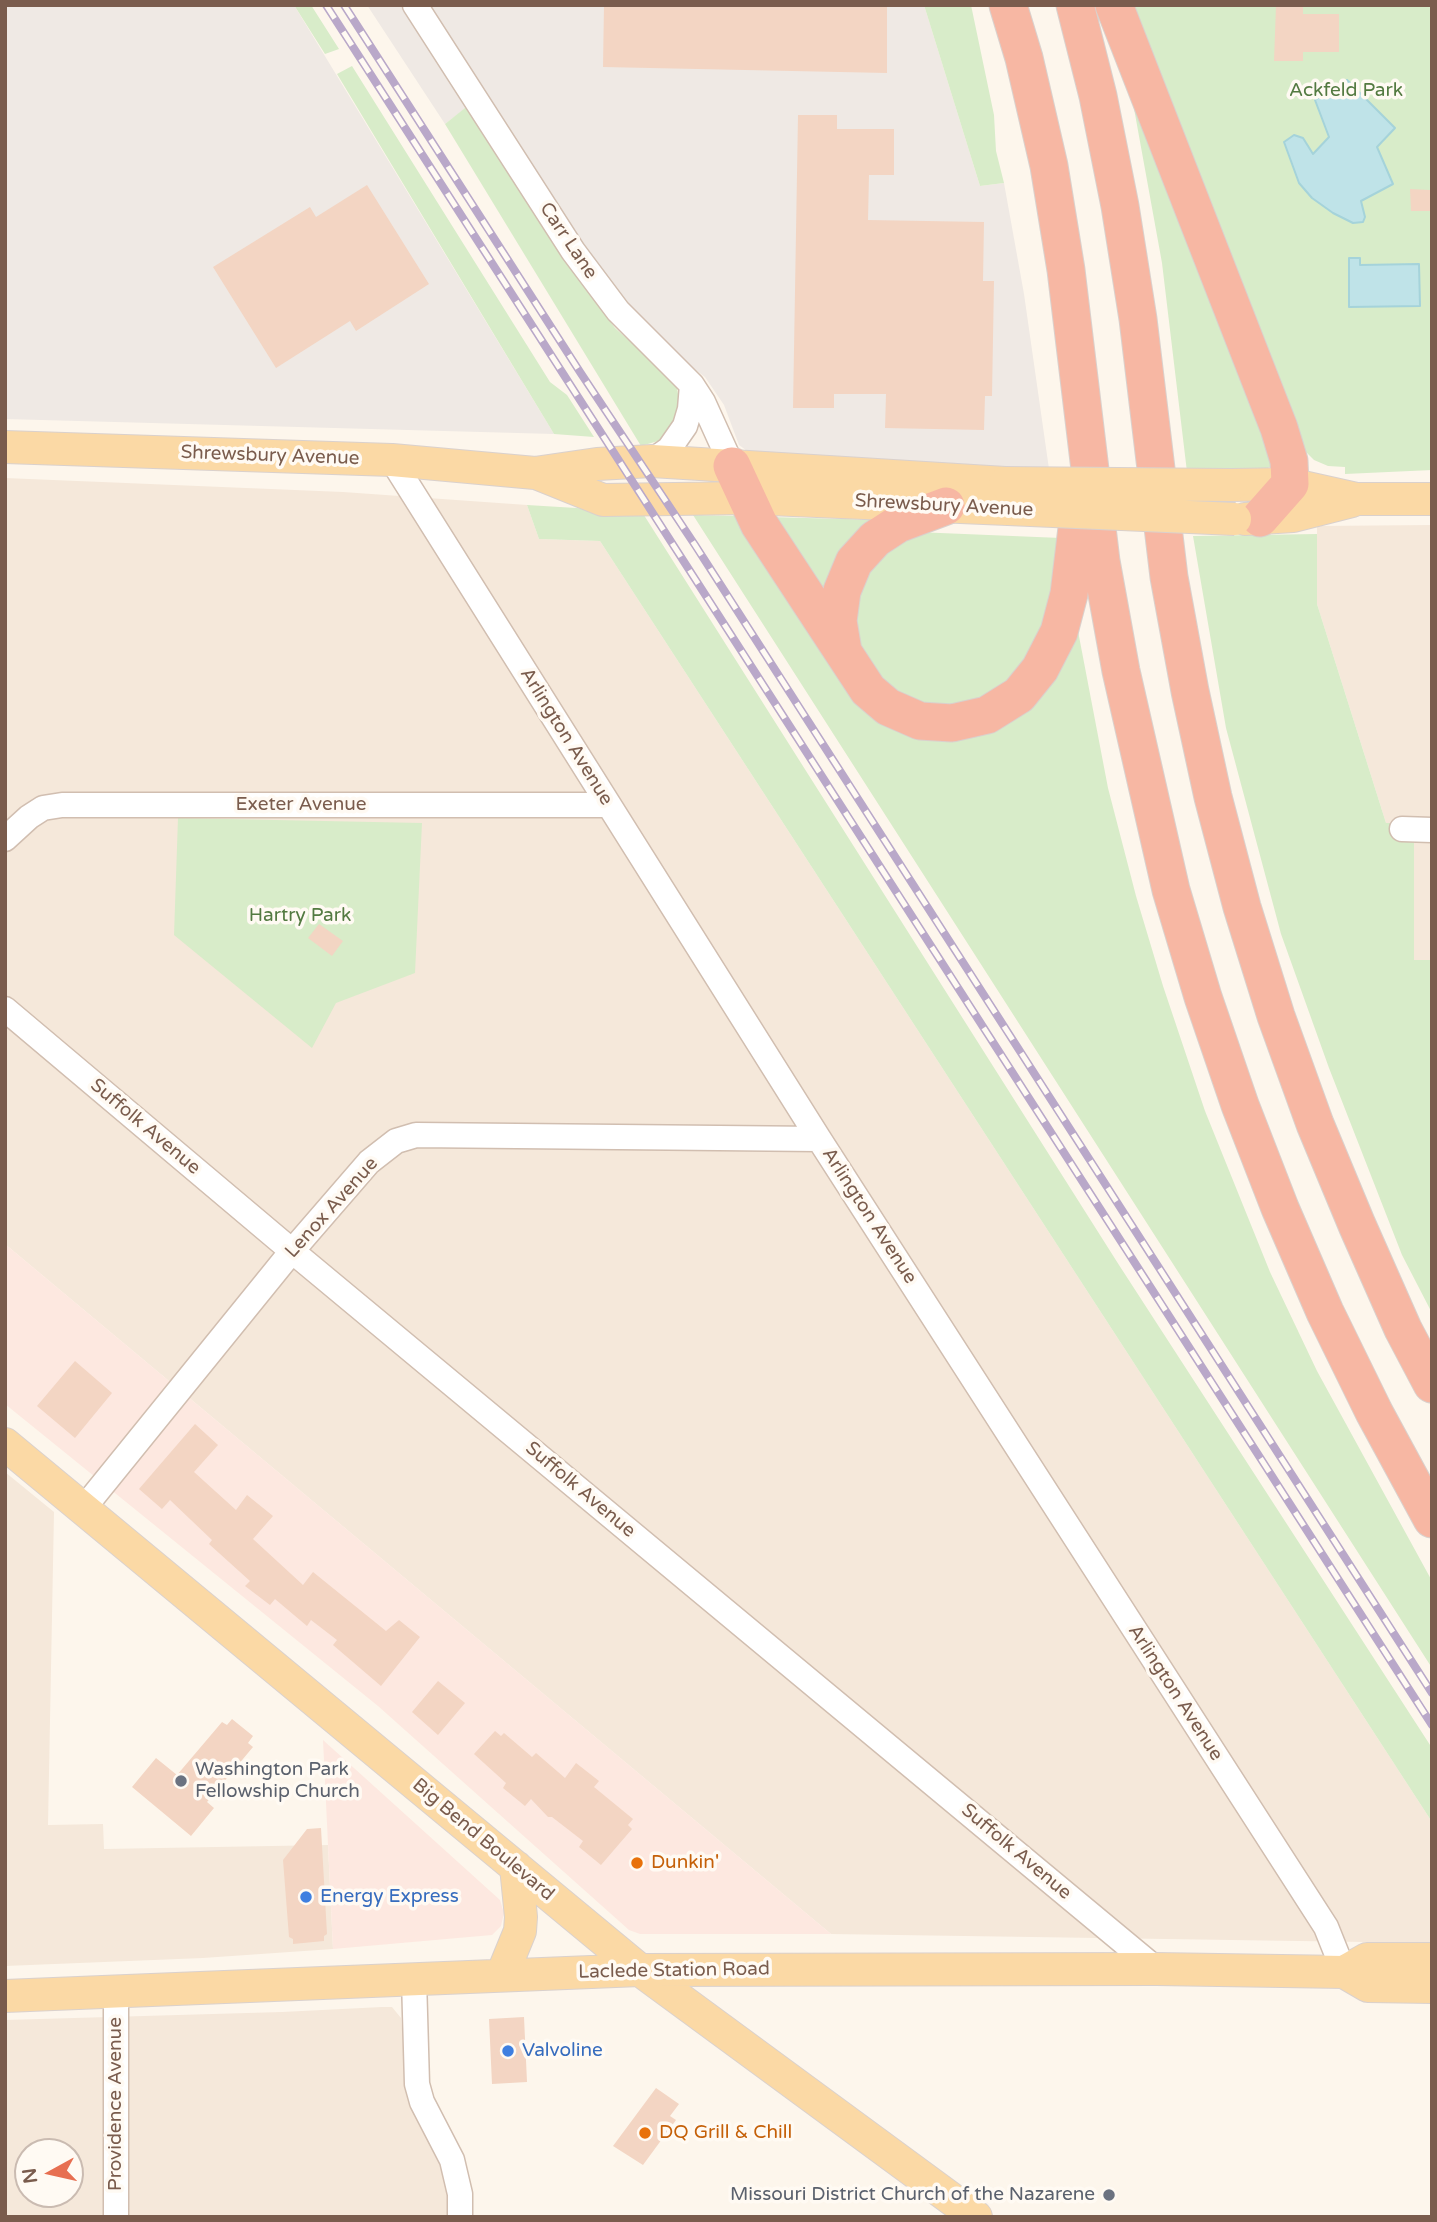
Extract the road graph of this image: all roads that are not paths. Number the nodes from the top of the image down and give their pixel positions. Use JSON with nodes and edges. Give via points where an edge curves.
{"nodes":[{"id":1,"x":415,"y":5,"type":"edge"},
{"id":2,"x":1008,"y":5,"type":"edge"},
{"id":3,"x":1075,"y":5,"type":"edge"},
{"id":4,"x":1114,"y":5,"type":"edge"},
{"id":5,"x":692,"y":385,"type":"junction"},
{"id":6,"x":5,"y":447,"type":"edge"},
{"id":7,"x":1087,"y":449,"type":"junction"},
{"id":8,"x":392,"y":460,"type":"junction"},
{"id":9,"x":652,"y":461,"type":"junction"},
{"id":10,"x":535,"y":473,"type":"junction"},
{"id":11,"x":739,"y":482,"type":"junction"},
{"id":12,"x":1290,"y":484,"type":"junction"},
{"id":13,"x":1007,"y":496,"type":"junction"},
{"id":14,"x":1356,"y":499,"type":"junction"},
{"id":15,"x":1432,"y":499,"type":"edge"},
{"id":16,"x":946,"y":506,"type":"junction"},
{"id":17,"x":1248,"y":518,"type":"junction"},
{"id":18,"x":844,"y":655,"type":"junction"},
{"id":19,"x":608,"y":805,"type":"junction"},
{"id":20,"x":1402,"y":829,"type":"dead end"},
{"id":21,"x":1432,"y":830,"type":"edge"},
{"id":22,"x":5,"y":839,"type":"edge"},
{"id":23,"x":5,"y":1009,"type":"edge"},
{"id":24,"x":819,"y":1139,"type":"junction"},
{"id":25,"x":292,"y":1251,"type":"junction"},
{"id":26,"x":1432,"y":1384,"type":"edge"},
{"id":27,"x":5,"y":1444,"type":"edge"},
{"id":28,"x":83,"y":1509,"type":"junction"},
{"id":29,"x":1432,"y":1519,"type":"edge"},
{"id":30,"x":516,"y":1867,"type":"junction"},
{"id":31,"x":1432,"y":1959,"type":"edge"},
{"id":32,"x":640,"y":1969,"type":"junction"},
{"id":33,"x":1156,"y":1969,"type":"junction"},
{"id":34,"x":1344,"y":1972,"type":"junction"},
{"id":35,"x":502,"y":1975,"type":"junction"},
{"id":36,"x":414,"y":1979,"type":"junction"},
{"id":37,"x":1432,"y":1987,"type":"edge"},
{"id":38,"x":116,"y":1992,"type":"junction"},
{"id":39,"x":5,"y":1996,"type":"edge"},
{"id":40,"x":116,"y":2217,"type":"edge"},
{"id":41,"x":460,"y":2217,"type":"edge"},
{"id":42,"x":976,"y":2217,"type":"edge"}],
"edges":[{"from":1,"to":5,"type":"street","name":"Carr Lane","via":[[573,251],[618,311]]},
{"from":2,"to":7,"type":"highway","via":[[1049,166]]},
{"from":3,"to":26,"type":"highway","via":[[1120,206],[1169,577],[1213,797],[1272,1004],[1315,1124],[1403,1329]]},
{"from":4,"to":12,"type":"highway","via":[[1279,428]]},
{"from":5,"to":9,"type":"street","via":[[685,426],[669,449]]},
{"from":5,"to":11,"type":"street","name":"Carr Lane"},
{"from":6,"to":8,"type":"main road","name":"Shrewsbury Avenue"},
{"from":7,"to":18,"type":"highway","via":[[1069,594],[1059,632],[1040,669],[1018,695],[987,715],[952,723],[920,721],[888,706],[868,690]]},
{"from":7,"to":29,"type":"highway","via":[[1121,671],[1171,890],[1203,997],[1240,1105],[1320,1301]]},
{"from":8,"to":10,"type":"main road","name":"Shrewsbury Avenue"},
{"from":8,"to":19,"type":"street","name":"Arlington Avenue"},
{"from":9,"to":10,"type":"main road","name":"Shrewsbury Avenue"},
{"from":9,"to":11,"type":"main road","name":"Shrewsbury Avenue"},
{"from":10,"to":11,"type":"main road","name":"Shrewsbury Avenue","via":[[603,500]]},
{"from":11,"to":13,"type":"main road","name":"Shrewsbury Avenue"},
{"from":11,"to":16,"type":"main road","name":"Shrewsbury Avenue"},
{"from":11,"to":18,"type":"highway","via":[[759,524]]},
{"from":12,"to":13,"type":"main road","name":"Shrewsbury Avenue","bridge":true},
{"from":12,"to":14,"type":"main road","name":"Shrewsbury Avenue"},
{"from":12,"to":17,"type":"highway","via":[[1278,501]]},
{"from":13,"to":16,"type":"main road","name":"Shrewsbury Avenue"},
{"from":13,"to":17,"type":"main road","name":"Shrewsbury Avenue","bridge":true},
{"from":14,"to":15,"type":"main road","name":"Shrewsbury Avenue"},
{"from":14,"to":17,"type":"main road","name":"Shrewsbury Avenue","via":[[1293,516]]},
{"from":16,"to":18,"type":"highway","via":[[898,524],[875,539],[854,562],[842,591],[838,621]]},
{"from":19,"to":22,"type":"street","name":"Exeter Avenue","via":[[62,805],[43,808]]},
{"from":19,"to":24,"type":"street","name":"Arlington Avenue"},
{"from":20,"to":21,"type":"street"},
{"from":23,"to":25,"type":"street","name":"Suffolk Avenue"},
{"from":24,"to":25,"type":"street","name":"Lenox Avenue","via":[[416,1135],[396,1141],[369,1163]]},
{"from":24,"to":34,"type":"street","name":"Arlington Avenue","via":[[1326,1927]]},
{"from":25,"to":28,"type":"street","name":"Lenox Avenue"},
{"from":25,"to":33,"type":"street","name":"Suffolk Avenue"},
{"from":27,"to":28,"type":"main road","name":"Big Bend Boulevard"},
{"from":28,"to":30,"type":"main road","name":"Big Bend Boulevard"},
{"from":30,"to":32,"type":"main road","name":"Big Bend Boulevard"},
{"from":30,"to":35,"type":"main road","via":[[520,1931]]},
{"from":31,"to":34,"type":"main road","name":"Laclede Station Road","via":[[1367,1959]]},
{"from":32,"to":33,"type":"main road","name":"Laclede Station Road"},
{"from":32,"to":35,"type":"main road","name":"Laclede Station Road"},
{"from":32,"to":42,"type":"main road","name":"Big Bend Boulevard"},
{"from":33,"to":34,"type":"main road","name":"Laclede Station Road"},
{"from":34,"to":37,"type":"main road","name":"Laclede Station Road","via":[[1368,1986]]},
{"from":35,"to":36,"type":"main road","name":"Laclede Station Road"},
{"from":36,"to":38,"type":"main road","name":"Laclede Station Road"},
{"from":36,"to":41,"type":"street","via":[[417,2084],[452,2160]]},
{"from":38,"to":39,"type":"main road","name":"Laclede Station Road"},
{"from":38,"to":40,"type":"street","name":"Providence Avenue"}]}
